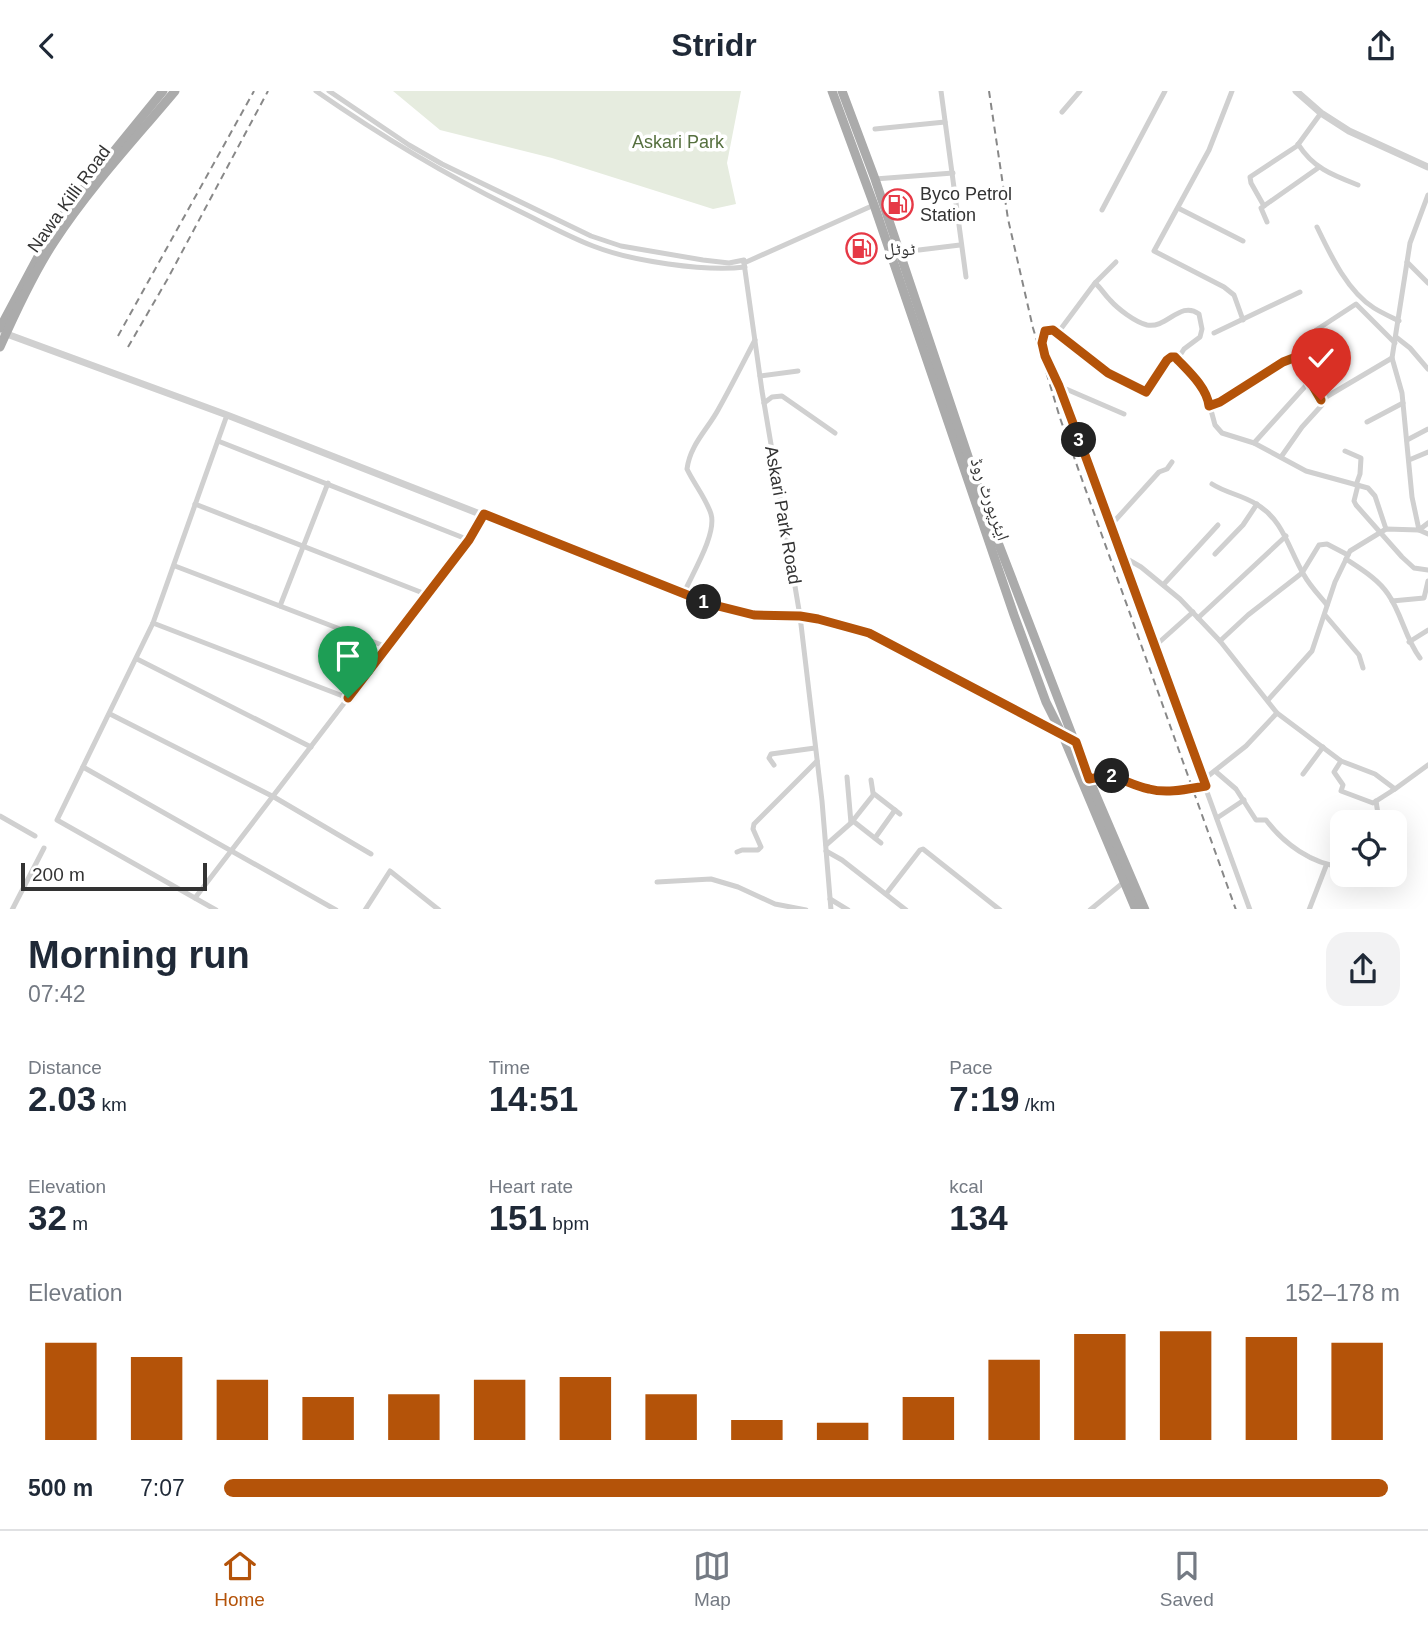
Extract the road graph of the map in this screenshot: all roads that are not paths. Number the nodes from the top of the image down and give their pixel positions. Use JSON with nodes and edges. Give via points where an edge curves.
{"nodes":[{"id":1,"x":163,"y":91,"type":"edge"},
{"id":2,"x":175,"y":91,"type":"edge"},
{"id":3,"x":316,"y":91,"type":"edge"},
{"id":4,"x":329,"y":91,"type":"edge"},
{"id":5,"x":832,"y":91,"type":"edge"},
{"id":6,"x":842,"y":91,"type":"edge"},
{"id":7,"x":942,"y":91,"type":"edge"},
{"id":8,"x":1080,"y":91,"type":"edge"},
{"id":9,"x":1165,"y":91,"type":"edge"},
{"id":10,"x":1232,"y":91,"type":"edge"},
{"id":11,"x":1297,"y":91,"type":"edge"},
{"id":12,"x":1062,"y":112,"type":"dead end"},
{"id":13,"x":1321,"y":113,"type":"junction"},
{"id":14,"x":945,"y":122,"type":"junction"},
{"id":15,"x":875,"y":129,"type":"dead end"},
{"id":16,"x":1298,"y":144,"type":"junction"},
{"id":17,"x":1428,"y":167,"type":"edge"},
{"id":18,"x":1318,"y":168,"type":"junction"},
{"id":19,"x":953,"y":173,"type":"junction"},
{"id":20,"x":875,"y":179,"type":"junction"},
{"id":21,"x":1358,"y":185,"type":"dead end"},
{"id":22,"x":1428,"y":195,"type":"edge"},
{"id":23,"x":874,"y":205,"type":"junction"},
{"id":24,"x":1264,"y":206,"type":"junction"},
{"id":25,"x":1178,"y":208,"type":"junction"},
{"id":26,"x":1102,"y":210,"type":"dead end"},
{"id":27,"x":1267,"y":222,"type":"dead end"},
{"id":28,"x":1317,"y":227,"type":"dead end"},
{"id":29,"x":1242,"y":241,"type":"dead end"},
{"id":30,"x":960,"y":245,"type":"junction"},
{"id":31,"x":919,"y":250,"type":"dead end"},
{"id":32,"x":1116,"y":262,"type":"dead end"},
{"id":33,"x":1406,"y":262,"type":"junction"},
{"id":34,"x":744,"y":263,"type":"junction"},
{"id":35,"x":966,"y":277,"type":"dead end"},
{"id":36,"x":1095,"y":283,"type":"junction"},
{"id":37,"x":1428,"y":283,"type":"edge"},
{"id":38,"x":1300,"y":292,"type":"dead end"},
{"id":39,"x":1243,"y":320,"type":"junction"},
{"id":40,"x":1399,"y":321,"type":"junction"},
{"id":41,"x":3,"y":332,"type":"edge"},
{"id":42,"x":1214,"y":333,"type":"dead end"},
{"id":43,"x":1057,"y":334,"type":"junction"},
{"id":44,"x":755,"y":340,"type":"junction"},
{"id":45,"x":1301,"y":340,"type":"dead end"},
{"id":46,"x":1395,"y":340,"type":"junction"},
{"id":47,"x":0,"y":347,"type":"edge"},
{"id":48,"x":1392,"y":358,"type":"junction"},
{"id":49,"x":1177,"y":360,"type":"junction"},
{"id":50,"x":1428,"y":369,"type":"edge"},
{"id":51,"x":798,"y":371,"type":"dead end"},
{"id":52,"x":760,"y":376,"type":"junction"},
{"id":53,"x":1310,"y":381,"type":"junction"},
{"id":54,"x":1059,"y":386,"type":"junction"},
{"id":55,"x":1321,"y":400,"type":"junction"},
{"id":56,"x":764,"y":403,"type":"junction"},
{"id":57,"x":1403,"y":403,"type":"junction"},
{"id":58,"x":1209,"y":406,"type":"junction"},
{"id":59,"x":1124,"y":414,"type":"dead end"},
{"id":60,"x":227,"y":415,"type":"junction"},
{"id":61,"x":1367,"y":422,"type":"dead end"},
{"id":62,"x":1428,"y":429,"type":"edge"},
{"id":63,"x":835,"y":433,"type":"dead end"},
{"id":64,"x":1407,"y":440,"type":"junction"},
{"id":65,"x":218,"y":441,"type":"junction"},
{"id":66,"x":1254,"y":443,"type":"junction"},
{"id":67,"x":1345,"y":451,"type":"dead end"},
{"id":68,"x":1428,"y":452,"type":"edge"},
{"id":69,"x":1281,"y":457,"type":"junction"},
{"id":70,"x":1409,"y":460,"type":"junction"},
{"id":71,"x":1172,"y":462,"type":"dead end"},
{"id":72,"x":328,"y":483,"type":"junction"},
{"id":73,"x":1212,"y":484,"type":"dead end"},
{"id":74,"x":1357,"y":485,"type":"junction"},
{"id":75,"x":195,"y":504,"type":"junction"},
{"id":76,"x":1257,"y":504,"type":"junction"},
{"id":77,"x":484,"y":514,"type":"junction"},
{"id":78,"x":1428,"y":523,"type":"edge"},
{"id":79,"x":1111,"y":525,"type":"junction"},
{"id":80,"x":1218,"y":525,"type":"dead end"},
{"id":81,"x":1384,"y":530,"type":"junction"},
{"id":82,"x":1419,"y":530,"type":"junction"},
{"id":83,"x":1428,"y":534,"type":"edge"},
{"id":84,"x":1286,"y":535,"type":"junction"},
{"id":85,"x":469,"y":540,"type":"junction"},
{"id":86,"x":304,"y":546,"type":"junction"},
{"id":87,"x":1216,"y":554,"type":"dead end"},
{"id":88,"x":1122,"y":556,"type":"junction"},
{"id":89,"x":1347,"y":557,"type":"junction"},
{"id":90,"x":175,"y":566,"type":"junction"},
{"id":91,"x":1428,"y":570,"type":"edge"},
{"id":92,"x":1302,"y":573,"type":"junction"},
{"id":93,"x":1428,"y":581,"type":"edge"},
{"id":94,"x":1163,"y":585,"type":"junction"},
{"id":95,"x":684,"y":593,"type":"junction"},
{"id":96,"x":428,"y":595,"type":"junction"},
{"id":97,"x":1392,"y":601,"type":"junction"},
{"id":98,"x":1327,"y":605,"type":"junction"},
{"id":99,"x":280,"y":607,"type":"junction"},
{"id":100,"x":1193,"y":612,"type":"junction"},
{"id":101,"x":1325,"y":615,"type":"junction"},
{"id":102,"x":800,"y":616,"type":"junction"},
{"id":103,"x":1198,"y":618,"type":"junction"},
{"id":104,"x":153,"y":623,"type":"junction"},
{"id":105,"x":1428,"y":630,"type":"edge"},
{"id":106,"x":1220,"y":641,"type":"junction"},
{"id":107,"x":1409,"y":642,"type":"junction"},
{"id":108,"x":1156,"y":646,"type":"junction"},
{"id":109,"x":387,"y":647,"type":"junction"},
{"id":110,"x":1420,"y":658,"type":"dead end"},
{"id":111,"x":137,"y":659,"type":"junction"},
{"id":112,"x":1363,"y":668,"type":"dead end"},
{"id":113,"x":348,"y":698,"type":"junction"},
{"id":114,"x":1268,"y":700,"type":"junction"},
{"id":115,"x":1277,"y":713,"type":"junction"},
{"id":116,"x":110,"y":714,"type":"junction"},
{"id":117,"x":1063,"y":736,"type":"junction"},
{"id":118,"x":1076,"y":742,"type":"junction"},
{"id":119,"x":311,"y":747,"type":"junction"},
{"id":120,"x":1323,"y":747,"type":"junction"},
{"id":121,"x":815,"y":748,"type":"junction"},
{"id":122,"x":817,"y":761,"type":"junction"},
{"id":123,"x":1341,"y":761,"type":"junction"},
{"id":124,"x":774,"y":765,"type":"dead end"},
{"id":125,"x":1428,"y":765,"type":"edge"},
{"id":126,"x":83,"y":767,"type":"junction"},
{"id":127,"x":1215,"y":771,"type":"junction"},
{"id":128,"x":1303,"y":774,"type":"dead end"},
{"id":129,"x":847,"y":777,"type":"dead end"},
{"id":130,"x":1089,"y":779,"type":"junction"},
{"id":131,"x":871,"y":780,"type":"dead end"},
{"id":132,"x":1204,"y":783,"type":"junction"},
{"id":133,"x":1395,"y":789,"type":"junction"},
{"id":134,"x":874,"y":794,"type":"junction"},
{"id":135,"x":274,"y":797,"type":"junction"},
{"id":136,"x":1244,"y":800,"type":"junction"},
{"id":137,"x":1376,"y":801,"type":"junction"},
{"id":138,"x":1377,"y":810,"type":"edge"},
{"id":139,"x":0,"y":816,"type":"edge"},
{"id":140,"x":1217,"y":818,"type":"junction"},
{"id":141,"x":852,"y":822,"type":"junction"},
{"id":142,"x":35,"y":836,"type":"dead end"},
{"id":143,"x":875,"y":838,"type":"junction"},
{"id":144,"x":881,"y":843,"type":"dead end"},
{"id":145,"x":44,"y":848,"type":"dead end"},
{"id":146,"x":826,"y":848,"type":"junction"},
{"id":147,"x":231,"y":852,"type":"junction"},
{"id":148,"x":737,"y":852,"type":"dead end"},
{"id":149,"x":371,"y":854,"type":"dead end"},
{"id":150,"x":1326,"y":866,"type":"junction"},
{"id":151,"x":1330,"y":866,"type":"edge"},
{"id":152,"x":657,"y":882,"type":"dead end"},
{"id":153,"x":1125,"y":882,"type":"junction"},
{"id":154,"x":886,"y":894,"type":"junction"},
{"id":155,"x":195,"y":898,"type":"junction"},
{"id":156,"x":830,"y":899,"type":"junction"},
{"id":157,"x":12,"y":909,"type":"edge"},
{"id":158,"x":216,"y":909,"type":"edge"},
{"id":159,"x":336,"y":909,"type":"edge"},
{"id":160,"x":365,"y":909,"type":"edge"},
{"id":161,"x":439,"y":909,"type":"edge"},
{"id":162,"x":806,"y":909,"type":"edge"},
{"id":163,"x":830,"y":909,"type":"edge"},
{"id":164,"x":848,"y":909,"type":"edge"},
{"id":165,"x":906,"y":909,"type":"edge"},
{"id":166,"x":1000,"y":909,"type":"edge"},
{"id":167,"x":1090,"y":909,"type":"edge"},
{"id":168,"x":1136,"y":909,"type":"edge"},
{"id":169,"x":1145,"y":909,"type":"edge"},
{"id":170,"x":1250,"y":909,"type":"edge"},
{"id":171,"x":1309,"y":909,"type":"edge"}],
"edges":[{"from":1,"to":41,"type":"main road","name":"Nawa Killi Road","via":[[70,205],[37,256]]},
{"from":2,"to":41,"type":"main road","name":"Nawa Killi Road","via":[[58,236]]},
{"from":3,"to":34,"type":"street","via":[[404,151],[593,246],[705,268]]},
{"from":4,"to":34,"type":"street","via":[[442,164],[591,236],[621,246]]},
{"from":5,"to":23,"type":"main road","name":"ایئرپورٹ روڈ"},
{"from":6,"to":20,"type":"main road","name":"ایئرپورٹ روڈ"},
{"from":7,"to":14,"type":"street"},
{"from":8,"to":12,"type":"street"},
{"from":9,"to":26,"type":"street"},
{"from":10,"to":25,"type":"street","via":[[1209,150]]},
{"from":11,"to":13,"type":"street"},
{"from":13,"to":16,"type":"street"},
{"from":13,"to":17,"type":"street"},
{"from":14,"to":15,"type":"street"},
{"from":14,"to":19,"type":"street"},
{"from":16,"to":18,"type":"street"},
{"from":16,"to":24,"type":"street","via":[[1250,177]]},
{"from":18,"to":21,"type":"street"},
{"from":18,"to":24,"type":"street"},
{"from":19,"to":20,"type":"street"},
{"from":19,"to":30,"type":"street"},
{"from":20,"to":118,"type":"main road","name":"ایئرپورٹ روڈ","via":[[989,519]]},
{"from":22,"to":33,"type":"street"},
{"from":23,"to":34,"type":"street"},
{"from":23,"to":117,"type":"main road","name":"ایئرپورٹ روڈ","via":[[1005,592]]},
{"from":24,"to":27,"type":"street"},
{"from":25,"to":29,"type":"street"},
{"from":25,"to":39,"type":"street","via":[[1154,251],[1234,295]]},
{"from":28,"to":40,"type":"street","via":[[1336,266],[1363,299]]},
{"from":30,"to":31,"type":"street"},
{"from":30,"to":35,"type":"street"},
{"from":32,"to":36,"type":"street"},
{"from":33,"to":37,"type":"street"},
{"from":33,"to":40,"type":"street"},
{"from":34,"to":44,"type":"street","name":"Askari Park Road"},
{"from":36,"to":43,"type":"street"},
{"from":36,"to":49,"type":"street","via":[[1120,310],[1146,324],[1184,309],[1199,314],[1200,337]]},
{"from":38,"to":39,"type":"street"},
{"from":39,"to":42,"type":"street"},
{"from":40,"to":46,"type":"street"},
{"from":41,"to":47,"type":"main road"},
{"from":41,"to":60,"type":"street"},
{"from":43,"to":49,"type":"street","via":[[1108,373],[1146,392],[1167,360]]},
{"from":43,"to":54,"type":"street","via":[[1045,331],[1042,343]]},
{"from":44,"to":52,"type":"street","name":"Askari Park Road"},
{"from":44,"to":95,"type":"street","via":[[688,461],[687,469],[711,514],[712,527]]},
{"from":45,"to":46,"type":"street","via":[[1356,304]]},
{"from":46,"to":48,"type":"street"},
{"from":46,"to":50,"type":"street","via":[[1410,348]]},
{"from":48,"to":55,"type":"street"},
{"from":48,"to":57,"type":"street"},
{"from":49,"to":58,"type":"street","via":[[1202,389]]},
{"from":51,"to":52,"type":"street"},
{"from":52,"to":56,"type":"street","name":"Askari Park Road"},
{"from":53,"to":55,"type":"street"},
{"from":53,"to":58,"type":"street","via":[[1293,357]]},
{"from":53,"to":66,"type":"street"},
{"from":54,"to":59,"type":"street"},
{"from":54,"to":79,"type":"street"},
{"from":55,"to":69,"type":"street","via":[[1322,405]]},
{"from":56,"to":63,"type":"street","via":[[782,396]]},
{"from":56,"to":102,"type":"street","name":"Askari Park Road"},
{"from":57,"to":61,"type":"street"},
{"from":57,"to":64,"type":"street"},
{"from":58,"to":66,"type":"street","via":[[1222,433]]},
{"from":60,"to":65,"type":"street"},
{"from":60,"to":77,"type":"street"},
{"from":62,"to":64,"type":"street"},
{"from":64,"to":70,"type":"street"},
{"from":65,"to":72,"type":"street"},
{"from":65,"to":75,"type":"street"},
{"from":66,"to":69,"type":"street"},
{"from":67,"to":74,"type":"street","via":[[1361,458]]},
{"from":68,"to":70,"type":"street"},
{"from":69,"to":74,"type":"street","via":[[1306,471]]},
{"from":70,"to":82,"type":"street"},
{"from":71,"to":79,"type":"street"},
{"from":72,"to":85,"type":"street"},
{"from":72,"to":86,"type":"street"},
{"from":73,"to":76,"type":"street"},
{"from":74,"to":81,"type":"street","via":[[1375,496]]},
{"from":74,"to":81,"type":"street","via":[[1354,502]]},
{"from":75,"to":86,"type":"street"},
{"from":75,"to":90,"type":"street"},
{"from":76,"to":84,"type":"street"},
{"from":76,"to":87,"type":"street"},
{"from":77,"to":85,"type":"street"},
{"from":77,"to":95,"type":"street"},
{"from":78,"to":82,"type":"street"},
{"from":79,"to":88,"type":"street"},
{"from":80,"to":94,"type":"street"},
{"from":81,"to":82,"type":"street"},
{"from":81,"to":89,"type":"street","via":[[1364,540]]},
{"from":81,"to":91,"type":"street","via":[[1414,568]]},
{"from":82,"to":83,"type":"street"},
{"from":84,"to":92,"type":"street"},
{"from":84,"to":103,"type":"street"},
{"from":85,"to":96,"type":"street"},
{"from":86,"to":96,"type":"street"},
{"from":86,"to":99,"type":"street"},
{"from":88,"to":94,"type":"street"},
{"from":88,"to":108,"type":"street"},
{"from":89,"to":92,"type":"street","via":[[1322,543]]},
{"from":89,"to":97,"type":"street","via":[[1387,591]]},
{"from":89,"to":98,"type":"street"},
{"from":90,"to":99,"type":"street"},
{"from":90,"to":104,"type":"street"},
{"from":92,"to":98,"type":"street"},
{"from":92,"to":106,"type":"street"},
{"from":93,"to":97,"type":"street","via":[[1424,598]]},
{"from":94,"to":100,"type":"street"},
{"from":95,"to":102,"type":"street","via":[[754,615]]},
{"from":96,"to":109,"type":"street"},
{"from":97,"to":107,"type":"street"},
{"from":98,"to":101,"type":"street"},
{"from":99,"to":109,"type":"street"},
{"from":100,"to":103,"type":"street"},
{"from":100,"to":108,"type":"street"},
{"from":101,"to":112,"type":"street","via":[[1359,655]]},
{"from":101,"to":114,"type":"street","via":[[1312,651]]},
{"from":102,"to":117,"type":"street","via":[[869,633]]},
{"from":102,"to":121,"type":"street","name":"Askari Park Road"},
{"from":103,"to":106,"type":"street"},
{"from":104,"to":111,"type":"street"},
{"from":104,"to":113,"type":"street"},
{"from":105,"to":107,"type":"street"},
{"from":106,"to":114,"type":"street"},
{"from":107,"to":110,"type":"street"},
{"from":108,"to":132,"type":"street"},
{"from":109,"to":113,"type":"street"},
{"from":111,"to":116,"type":"street"},
{"from":111,"to":119,"type":"street"},
{"from":113,"to":119,"type":"street"},
{"from":114,"to":115,"type":"street"},
{"from":115,"to":120,"type":"street"},
{"from":115,"to":127,"type":"street"},
{"from":116,"to":126,"type":"street"},
{"from":116,"to":135,"type":"street"},
{"from":117,"to":118,"type":"street"},
{"from":117,"to":153,"type":"main road","name":"ایئرپورٹ روڈ"},
{"from":118,"to":130,"type":"main road","name":"ایئرپورٹ روڈ"},
{"from":119,"to":135,"type":"street"},
{"from":120,"to":123,"type":"street"},
{"from":120,"to":128,"type":"street"},
{"from":121,"to":122,"type":"street","name":"Askari Park Road"},
{"from":121,"to":124,"type":"street","via":[[771,754]]},
{"from":122,"to":146,"type":"street","name":"Askari Park Road"},
{"from":122,"to":148,"type":"street","via":[[754,824],[761,847]]},
{"from":123,"to":133,"type":"street","via":[[1375,774]]},
{"from":123,"to":137,"type":"street","via":[[1334,772],[1343,785],[1341,791],[1368,803]]},
{"from":125,"to":133,"type":"street"},
{"from":126,"to":147,"type":"street"},
{"from":126,"to":155,"type":"street","via":[[57,820]]},
{"from":127,"to":132,"type":"street"},
{"from":127,"to":136,"type":"street"},
{"from":129,"to":141,"type":"street"},
{"from":130,"to":132,"type":"street","via":[[1109,775],[1162,792]]},
{"from":130,"to":169,"type":"main road","name":"ایئرپورٹ روڈ"},
{"from":131,"to":134,"type":"street"},
{"from":132,"to":140,"type":"street"},
{"from":133,"to":137,"type":"street"},
{"from":134,"to":141,"type":"street"},
{"from":134,"to":143,"type":"street","via":[[898,812]]},
{"from":135,"to":147,"type":"street"},
{"from":135,"to":149,"type":"street"},
{"from":136,"to":140,"type":"street"},
{"from":136,"to":150,"type":"street","via":[[1256,820],[1266,820],[1289,843]]},
{"from":137,"to":138,"type":"street"},
{"from":139,"to":142,"type":"street"},
{"from":140,"to":170,"type":"street"},
{"from":141,"to":143,"type":"street"},
{"from":141,"to":146,"type":"street"},
{"from":143,"to":144,"type":"street"},
{"from":145,"to":157,"type":"street"},
{"from":146,"to":154,"type":"street"},
{"from":146,"to":156,"type":"street","name":"Askari Park Road"},
{"from":147,"to":155,"type":"street"},
{"from":147,"to":159,"type":"street"},
{"from":150,"to":151,"type":"street"},
{"from":150,"to":171,"type":"street"},
{"from":152,"to":162,"type":"street","via":[[711,879],[775,904]]},
{"from":153,"to":167,"type":"street"},
{"from":153,"to":168,"type":"main road","name":"ایئرپورٹ روڈ"},
{"from":154,"to":165,"type":"street"},
{"from":154,"to":166,"type":"street","via":[[923,849]]},
{"from":155,"to":158,"type":"street"},
{"from":156,"to":163,"type":"street","name":"Askari Park Road"},
{"from":156,"to":164,"type":"street"},
{"from":160,"to":161,"type":"street","via":[[390,871]]}]}
